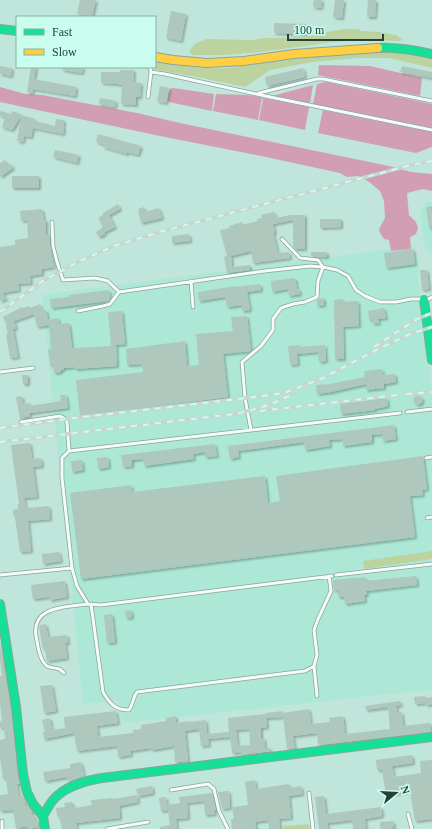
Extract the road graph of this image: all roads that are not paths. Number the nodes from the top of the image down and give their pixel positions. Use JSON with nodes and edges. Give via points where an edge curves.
{"nodes":[{"id":1,"x":0,"y":28,"type":"edge"},
{"id":2,"x":16,"y":31,"type":"edge"},
{"id":3,"x":432,"y":54,"type":"edge"},
{"id":4,"x":156,"y":57,"type":"edge"},
{"id":5,"x":150,"y":68,"type":"edge"},
{"id":6,"x":151,"y":72,"type":"junction"},
{"id":7,"x":258,"y":94,"type":"junction"},
{"id":8,"x":148,"y":97,"type":"dead end"},
{"id":9,"x":432,"y":101,"type":"edge"},
{"id":10,"x":432,"y":130,"type":"edge"},
{"id":11,"x":52,"y":222,"type":"dead end"},
{"id":12,"x":282,"y":239,"type":"dead end"},
{"id":13,"x":324,"y":268,"type":"junction"},
{"id":14,"x":191,"y":281,"type":"junction"},
{"id":15,"x":119,"y":292,"type":"junction"},
{"id":16,"x":432,"y":297,"type":"edge"},
{"id":17,"x":424,"y":300,"type":"junction"},
{"id":18,"x":193,"y":307,"type":"dead end"},
{"id":19,"x":78,"y":311,"type":"dead end"},
{"id":20,"x":430,"y":334,"type":"edge"},
{"id":21,"x":432,"y":360,"type":"edge"},
{"id":22,"x":33,"y":368,"type":"dead end"},
{"id":23,"x":0,"y":372,"type":"edge"},
{"id":24,"x":432,"y":409,"type":"edge"},
{"id":25,"x":408,"y":412,"type":"dead end"},
{"id":26,"x":400,"y":413,"type":"dead end"},
{"id":27,"x":21,"y":422,"type":"dead end"},
{"id":28,"x":251,"y":430,"type":"junction"},
{"id":29,"x":69,"y":451,"type":"junction"},
{"id":30,"x":432,"y":457,"type":"edge"},
{"id":31,"x":426,"y":458,"type":"dead end"},
{"id":32,"x":432,"y":517,"type":"edge"},
{"id":33,"x":427,"y":518,"type":"dead end"},
{"id":34,"x":432,"y":564,"type":"edge"},
{"id":35,"x":72,"y":568,"type":"junction"},
{"id":36,"x":0,"y":575,"type":"edge"},
{"id":37,"x":333,"y":576,"type":"junction"},
{"id":38,"x":0,"y":604,"type":"edge"},
{"id":39,"x":90,"y":604,"type":"junction"},
{"id":40,"x":314,"y":666,"type":"junction"},
{"id":41,"x":64,"y":673,"type":"dead end"},
{"id":42,"x":317,"y":696,"type":"dead end"},
{"id":43,"x":432,"y":737,"type":"edge"},
{"id":44,"x":170,"y":790,"type":"dead end"},
{"id":45,"x":309,"y":793,"type":"dead end"},
{"id":46,"x":408,"y":814,"type":"dead end"},
{"id":47,"x":43,"y":816,"type":"junction"},
{"id":48,"x":2,"y":821,"type":"dead end"},
{"id":49,"x":148,"y":822,"type":"dead end"},
{"id":50,"x":2,"y":829,"type":"edge"},
{"id":51,"x":45,"y":829,"type":"edge"},
{"id":52,"x":107,"y":829,"type":"edge"},
{"id":53,"x":228,"y":829,"type":"edge"},
{"id":54,"x":313,"y":829,"type":"edge"},
{"id":55,"x":412,"y":829,"type":"edge"}],
"edges":[{"from":1,"to":2,"type":"street"},
{"from":3,"to":4,"type":"street","via":[[390,47],[294,54],[236,62],[200,62]]},
{"from":5,"to":6,"type":"lane"},
{"from":6,"to":7,"type":"lane"},
{"from":6,"to":8,"type":"lane"},
{"from":7,"to":9,"type":"lane","via":[[323,79]]},
{"from":7,"to":10,"type":"lane"},
{"from":11,"to":15,"type":"lane","via":[[53,246],[63,280],[95,278],[108,281]]},
{"from":12,"to":13,"type":"lane","via":[[300,258],[318,260]]},
{"from":13,"to":14,"type":"lane","via":[[310,266]]},
{"from":13,"to":17,"type":"lane","via":[[337,270],[348,276],[356,290],[380,302]]},
{"from":13,"to":28,"type":"lane","via":[[318,282],[317,297],[281,308],[273,319],[272,330],[261,346],[242,362]]},
{"from":14,"to":15,"type":"lane"},
{"from":14,"to":18,"type":"lane"},
{"from":15,"to":19,"type":"lane","via":[[110,304]]},
{"from":16,"to":17,"type":"lane"},
{"from":17,"to":20,"type":"street"},
{"from":20,"to":21,"type":"street"},
{"from":22,"to":23,"type":"lane"},
{"from":24,"to":25,"type":"lane"},
{"from":26,"to":28,"type":"lane"},
{"from":27,"to":29,"type":"lane","via":[[60,416],[66,419]]},
{"from":28,"to":29,"type":"lane"},
{"from":29,"to":35,"type":"lane","via":[[62,458],[62,478]]},
{"from":30,"to":31,"type":"lane"},
{"from":32,"to":33,"type":"lane"},
{"from":34,"to":37,"type":"lane"},
{"from":35,"to":36,"type":"lane"},
{"from":35,"to":39,"type":"lane","via":[[77,586]]},
{"from":37,"to":39,"type":"lane"},
{"from":37,"to":40,"type":"lane","via":[[331,591],[314,630],[317,655]]},
{"from":38,"to":47,"type":"street","via":[[16,707],[23,774],[27,792]]},
{"from":39,"to":40,"type":"lane","via":[[103,692],[109,703],[122,710],[129,710],[137,692],[305,671]]},
{"from":39,"to":41,"type":"lane","via":[[57,608],[37,620],[36,637],[44,663]]},
{"from":40,"to":42,"type":"lane"},
{"from":43,"to":47,"type":"street","via":[[98,778],[64,790],[53,799]]},
{"from":44,"to":53,"type":"lane","via":[[208,784],[214,789],[219,811]]},
{"from":45,"to":54,"type":"lane"},
{"from":46,"to":55,"type":"lane"},
{"from":47,"to":51,"type":"street"},
{"from":48,"to":50,"type":"lane"},
{"from":49,"to":52,"type":"lane"}]}
